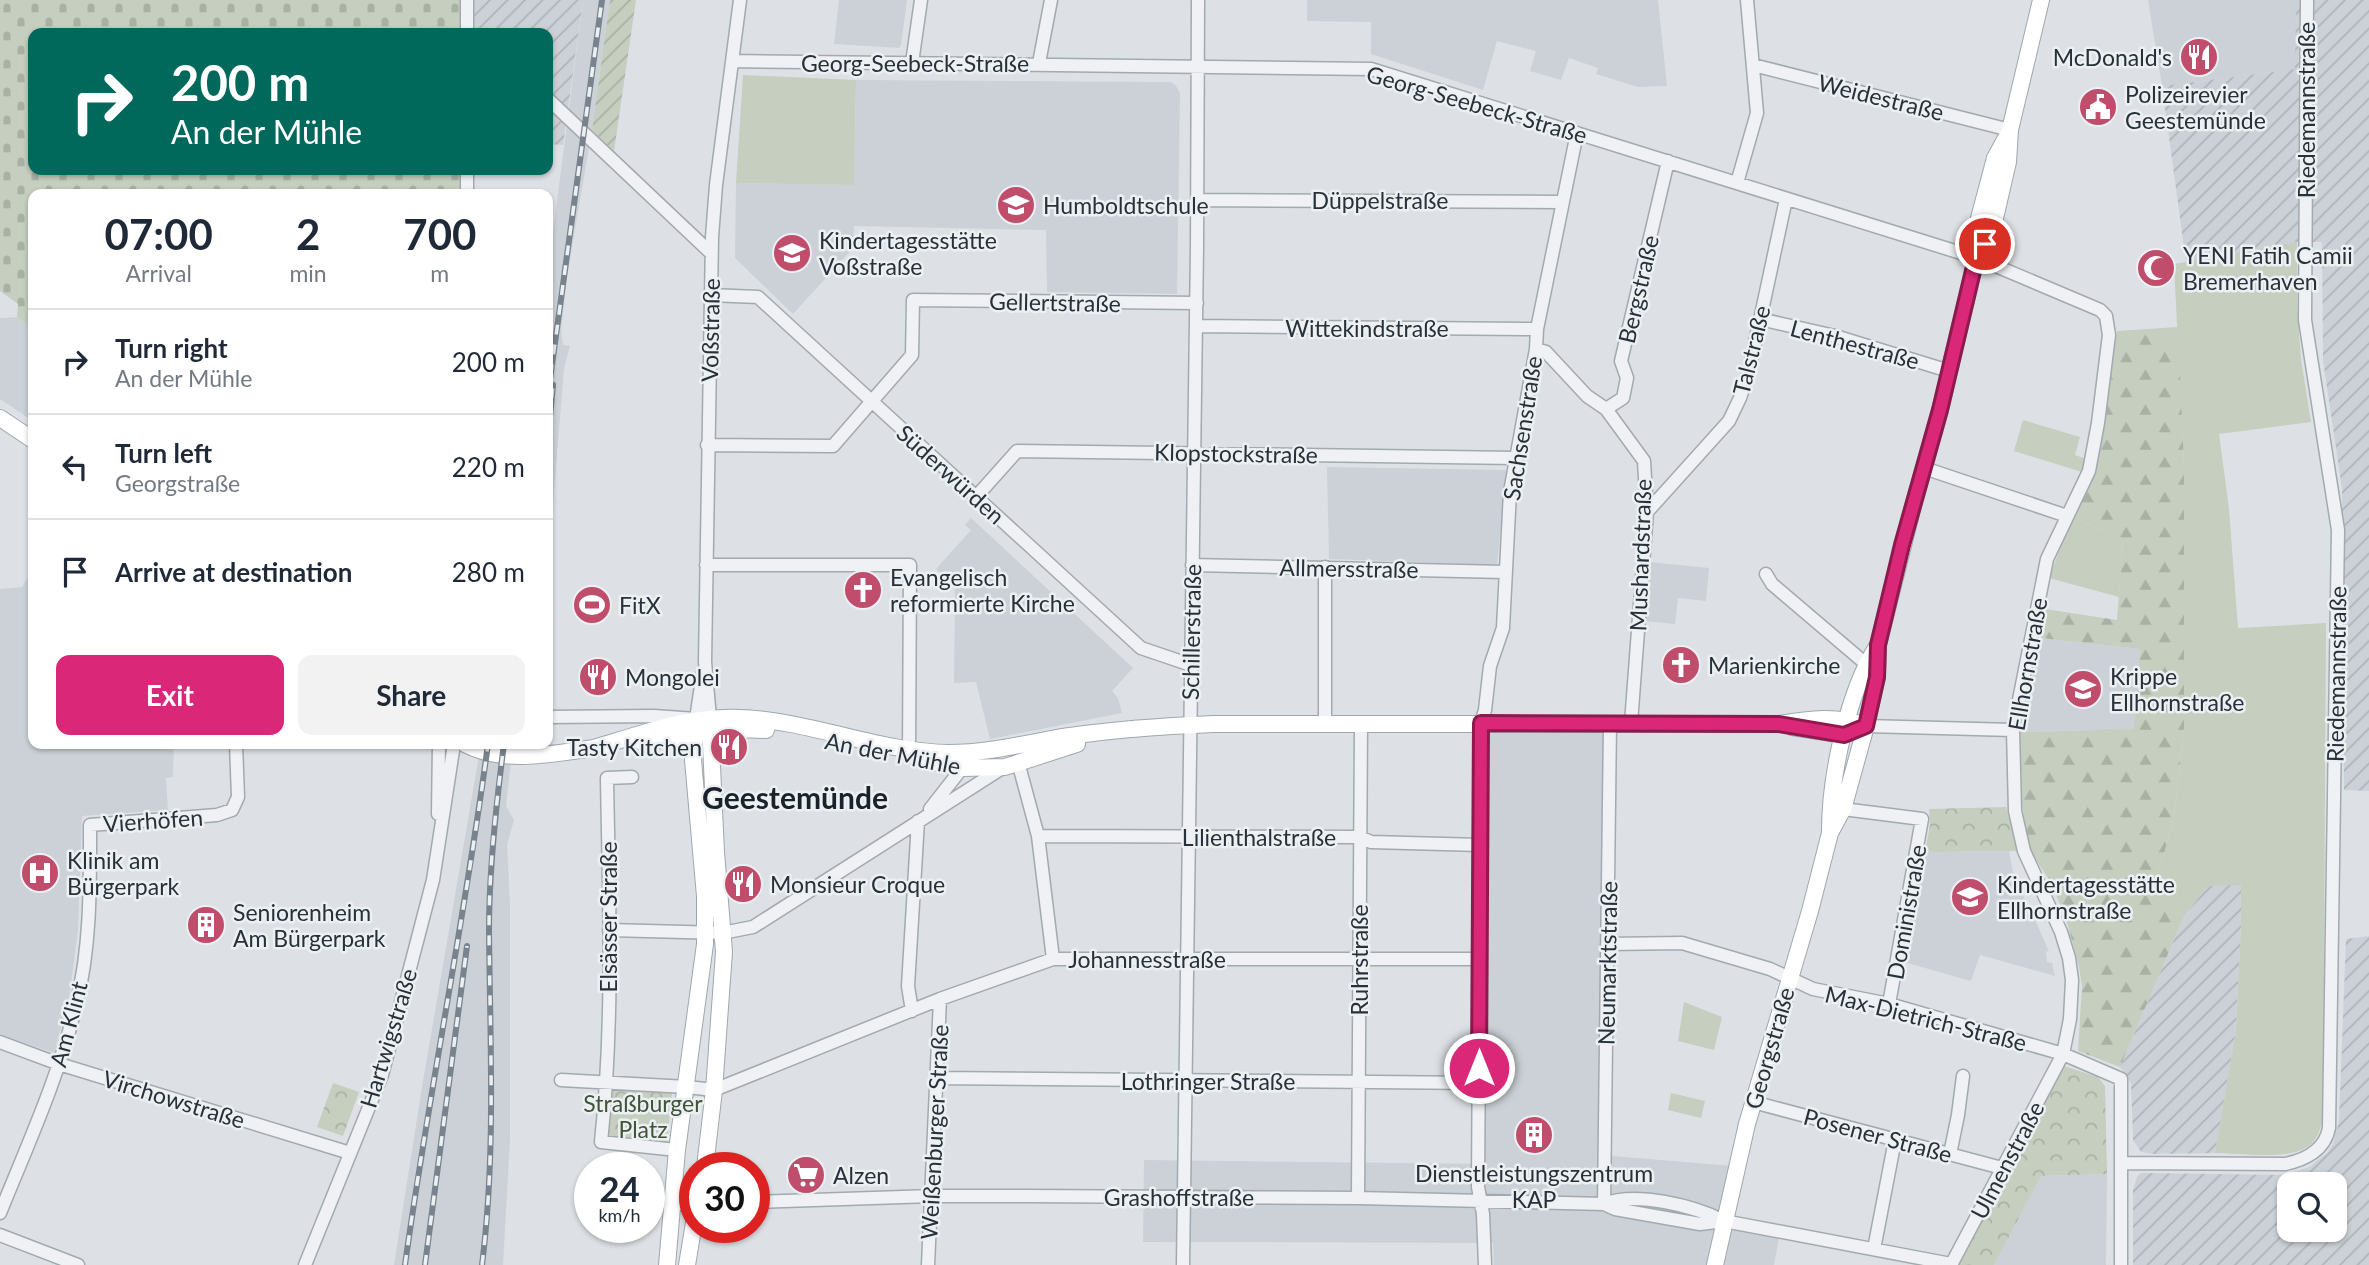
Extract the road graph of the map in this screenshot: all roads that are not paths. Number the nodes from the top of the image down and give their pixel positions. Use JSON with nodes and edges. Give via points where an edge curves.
{"nodes":[{"id":1,"x":467,"y":0,"type":"edge"},
{"id":2,"x":740,"y":0,"type":"edge"},
{"id":3,"x":920,"y":0,"type":"edge"},
{"id":4,"x":1051,"y":0,"type":"edge"},
{"id":5,"x":1198,"y":0,"type":"edge"},
{"id":6,"x":1746,"y":0,"type":"edge"},
{"id":7,"x":2041,"y":0,"type":"edge"},
{"id":8,"x":2307,"y":0,"type":"edge"},
{"id":9,"x":467,"y":28,"type":"edge"},
{"id":10,"x":732,"y":61,"type":"junction"},
{"id":11,"x":912,"y":63,"type":"junction"},
{"id":12,"x":1039,"y":64,"type":"junction"},
{"id":13,"x":1752,"y":65,"type":"junction"},
{"id":14,"x":1198,"y":67,"type":"junction"},
{"id":15,"x":553,"y":104,"type":"edge"},
{"id":16,"x":2010,"y":130,"type":"junction"},
{"id":17,"x":1577,"y":133,"type":"junction"},
{"id":18,"x":1668,"y":161,"type":"junction"},
{"id":19,"x":1737,"y":183,"type":"junction"},
{"id":20,"x":1786,"y":199,"type":"junction"},
{"id":21,"x":1198,"y":200,"type":"junction"},
{"id":22,"x":1563,"y":201,"type":"junction"},
{"id":23,"x":711,"y":253,"type":"junction"},
{"id":24,"x":1977,"y":258,"type":"junction"},
{"id":25,"x":710,"y":295,"type":"junction"},
{"id":26,"x":1197,"y":303,"type":"junction"},
{"id":27,"x":2106,"y":316,"type":"joint"},
{"id":28,"x":1760,"y":319,"type":"junction"},
{"id":29,"x":1196,"y":326,"type":"junction"},
{"id":30,"x":1537,"y":329,"type":"junction"},
{"id":31,"x":1536,"y":349,"type":"junction"},
{"id":32,"x":1950,"y":371,"type":"junction"},
{"id":33,"x":872,"y":401,"type":"junction"},
{"id":34,"x":1606,"y":409,"type":"junction"},
{"id":35,"x":0,"y":418,"type":"edge"},
{"id":36,"x":28,"y":437,"type":"edge"},
{"id":37,"x":708,"y":445,"type":"junction"},
{"id":38,"x":1194,"y":452,"type":"junction"},
{"id":39,"x":1515,"y":458,"type":"junction"},
{"id":40,"x":1924,"y":468,"type":"junction"},
{"id":41,"x":976,"y":497,"type":"junction"},
{"id":42,"x":1647,"y":512,"type":"junction"},
{"id":43,"x":2067,"y":516,"type":"junction"},
{"id":44,"x":706,"y":565,"type":"junction"},
{"id":45,"x":1192,"y":565,"type":"junction"},
{"id":46,"x":1325,"y":568,"type":"junction"},
{"id":47,"x":1505,"y":572,"type":"junction"},
{"id":48,"x":1766,"y":574,"type":"dead end"},
{"id":49,"x":1878,"y":645,"type":"junction"},
{"id":50,"x":1866,"y":664,"type":"junction"},
{"id":51,"x":1191,"y":665,"type":"junction"},
{"id":52,"x":553,"y":717,"type":"edge"},
{"id":53,"x":1325,"y":723,"type":"junction"},
{"id":54,"x":1360,"y":723,"type":"junction"},
{"id":55,"x":1481,"y":723,"type":"junction"},
{"id":56,"x":1610,"y":723,"type":"junction"},
{"id":57,"x":1631,"y":723,"type":"junction"},
{"id":58,"x":703,"y":725,"type":"junction"},
{"id":59,"x":1189,"y":725,"type":"junction"},
{"id":60,"x":1866,"y":726,"type":"junction"},
{"id":61,"x":1846,"y":727,"type":"junction"},
{"id":62,"x":2013,"y":730,"type":"junction"},
{"id":63,"x":236,"y":749,"type":"edge"},
{"id":64,"x":439,"y":749,"type":"edge"},
{"id":65,"x":453,"y":749,"type":"edge"},
{"id":66,"x":478,"y":749,"type":"edge"},
{"id":67,"x":909,"y":753,"type":"junction"},
{"id":68,"x":974,"y":753,"type":"junction"},
{"id":69,"x":1012,"y":764,"type":"junction"},
{"id":70,"x":962,"y":768,"type":"junction"},
{"id":71,"x":632,"y":777,"type":"dead end"},
{"id":72,"x":1843,"y":810,"type":"junction"},
{"id":73,"x":921,"y":820,"type":"junction"},
{"id":74,"x":90,"y":825,"type":"joint"},
{"id":75,"x":1830,"y":833,"type":"junction"},
{"id":76,"x":1038,"y":836,"type":"junction"},
{"id":77,"x":1188,"y":837,"type":"junction"},
{"id":78,"x":1360,"y":838,"type":"junction"},
{"id":79,"x":439,"y":845,"type":"junction"},
{"id":80,"x":1480,"y":845,"type":"junction"},
{"id":81,"x":609,"y":930,"type":"junction"},
{"id":82,"x":713,"y":933,"type":"junction"},
{"id":83,"x":1607,"y":944,"type":"junction"},
{"id":84,"x":1053,"y":958,"type":"junction"},
{"id":85,"x":1187,"y":959,"type":"junction"},
{"id":86,"x":1359,"y":959,"type":"junction"},
{"id":87,"x":1479,"y":959,"type":"junction"},
{"id":88,"x":1790,"y":978,"type":"junction"},
{"id":89,"x":940,"y":999,"type":"junction"},
{"id":90,"x":1889,"y":1004,"type":"junction"},
{"id":91,"x":912,"y":1011,"type":"junction"},
{"id":92,"x":0,"y":1042,"type":"edge"},
{"id":93,"x":2063,"y":1054,"type":"junction"},
{"id":94,"x":59,"y":1064,"type":"junction"},
{"id":95,"x":1963,"y":1076,"type":"dead end"},
{"id":96,"x":937,"y":1078,"type":"junction"},
{"id":97,"x":561,"y":1080,"type":"dead end"},
{"id":98,"x":1186,"y":1080,"type":"junction"},
{"id":99,"x":607,"y":1082,"type":"junction"},
{"id":100,"x":1358,"y":1082,"type":"junction"},
{"id":101,"x":1479,"y":1083,"type":"junction"},
{"id":102,"x":687,"y":1087,"type":"junction"},
{"id":103,"x":714,"y":1090,"type":"junction"},
{"id":104,"x":1753,"y":1102,"type":"junction"},
{"id":105,"x":1895,"y":1140,"type":"junction"},
{"id":106,"x":677,"y":1150,"type":"junction"},
{"id":107,"x":707,"y":1152,"type":"edge"},
{"id":108,"x":350,"y":1153,"type":"junction"},
{"id":109,"x":1950,"y":1154,"type":"junction"},
{"id":110,"x":2123,"y":1163,"type":"junction"},
{"id":111,"x":2003,"y":1168,"type":"junction"},
{"id":112,"x":932,"y":1196,"type":"junction"},
{"id":113,"x":1185,"y":1197,"type":"junction"},
{"id":114,"x":1358,"y":1198,"type":"junction"},
{"id":115,"x":770,"y":1201,"type":"edge"},
{"id":116,"x":1481,"y":1201,"type":"junction"},
{"id":117,"x":1604,"y":1204,"type":"junction"},
{"id":118,"x":674,"y":1205,"type":"junction"},
{"id":119,"x":679,"y":1205,"type":"edge"},
{"id":120,"x":0,"y":1213,"type":"edge"},
{"id":121,"x":1724,"y":1221,"type":"junction"},
{"id":122,"x":0,"y":1235,"type":"edge"},
{"id":123,"x":691,"y":1243,"type":"edge"},
{"id":124,"x":1874,"y":1249,"type":"junction"},
{"id":125,"x":78,"y":1265,"type":"edge"},
{"id":126,"x":305,"y":1265,"type":"edge"},
{"id":127,"x":667,"y":1265,"type":"edge"},
{"id":128,"x":687,"y":1265,"type":"edge"},
{"id":129,"x":928,"y":1265,"type":"edge"},
{"id":130,"x":1183,"y":1265,"type":"edge"},
{"id":131,"x":1485,"y":1265,"type":"edge"},
{"id":132,"x":1715,"y":1265,"type":"edge"},
{"id":133,"x":1951,"y":1265,"type":"edge"},
{"id":134,"x":2122,"y":1265,"type":"edge"}],
"edges":[{"from":1,"to":9,"type":"street"},
{"from":2,"to":10,"type":"street","name":"Voßstraße"},
{"from":3,"to":11,"type":"street"},
{"from":4,"to":12,"type":"street"},
{"from":5,"to":14,"type":"street","name":"Schillerstraße"},
{"from":6,"to":13,"type":"street"},
{"from":7,"to":16,"type":"main road","name":"Georgstraße"},
{"from":8,"to":110,"type":"street","name":"Riedemannstraße","via":[[2305,320],[2338,530],[2329,1128],[2314,1153],[2285,1164]]},
{"from":10,"to":11,"type":"street","name":"Georg-Seebeck-Straße"},
{"from":10,"to":23,"type":"street","name":"Voßstraße"},
{"from":11,"to":12,"type":"street","name":"Georg-Seebeck-Straße"},
{"from":12,"to":14,"type":"street","name":"Georg-Seebeck-Straße"},
{"from":13,"to":16,"type":"street","name":"Weidestraße"},
{"from":13,"to":19,"type":"street","via":[[1757,113]]},
{"from":14,"to":17,"type":"street","name":"Georg-Seebeck-Straße","via":[[1371,69]]},
{"from":14,"to":21,"type":"street","name":"Schillerstraße"},
{"from":15,"to":23,"type":"street"},
{"from":16,"to":24,"type":"main road","name":"Georgstraße","via":[[1995,158],[1978,222]]},
{"from":17,"to":18,"type":"street","name":"Georg-Seebeck-Straße"},
{"from":17,"to":22,"type":"street","name":"Sachsenstraße"},
{"from":18,"to":19,"type":"street","name":"Georg-Seebeck-Straße"},
{"from":18,"to":34,"type":"street","name":"Bergstraße","via":[[1621,361],[1627,378],[1623,398]]},
{"from":19,"to":20,"type":"street","name":"Georg-Seebeck-Straße"},
{"from":20,"to":24,"type":"street","name":"Georg-Seebeck-Straße"},
{"from":20,"to":28,"type":"street","name":"Talstraße"},
{"from":21,"to":22,"type":"street","name":"Düppelstraße"},
{"from":21,"to":26,"type":"street","name":"Schillerstraße"},
{"from":22,"to":30,"type":"street","name":"Sachsenstraße"},
{"from":23,"to":25,"type":"street","name":"Voßstraße"},
{"from":24,"to":27,"type":"street","name":"Georg-Seebeck-Straße"},
{"from":24,"to":32,"type":"main road","name":"Georgstraße"},
{"from":25,"to":33,"type":"street","name":"Süderwürden","via":[[758,297]]},
{"from":25,"to":37,"type":"street","name":"Voßstraße"},
{"from":26,"to":29,"type":"street","name":"Schillerstraße"},
{"from":26,"to":33,"type":"street","name":"Gellertstraße","via":[[913,300],[912,355]]},
{"from":27,"to":43,"type":"street","name":"Ellhornstraße","via":[[2109,335],[2089,471]]},
{"from":28,"to":32,"type":"street","name":"Lenthestraße"},
{"from":28,"to":42,"type":"street","name":"Talstraße","via":[[1749,371],[1729,421]]},
{"from":29,"to":30,"type":"street","name":"Wittekindstraße"},
{"from":29,"to":38,"type":"street","name":"Schillerstraße"},
{"from":30,"to":31,"type":"street","name":"Sachsenstraße"},
{"from":31,"to":34,"type":"street","name":"Mushardstraße","via":[[1546,352],[1587,396]]},
{"from":31,"to":39,"type":"street","name":"Sachsenstraße"},
{"from":32,"to":40,"type":"main road","name":"Georgstraße"},
{"from":33,"to":37,"type":"street","via":[[833,446]]},
{"from":33,"to":41,"type":"street","name":"Süderwürden"},
{"from":34,"to":42,"type":"street","name":"Mushardstraße","via":[[1644,461]]},
{"from":35,"to":36,"type":"main road"},
{"from":37,"to":44,"type":"street","name":"Voßstraße"},
{"from":38,"to":39,"type":"street","name":"Klopstockstraße"},
{"from":38,"to":41,"type":"street","name":"Klopstockstraße","via":[[1017,451]]},
{"from":38,"to":45,"type":"street","name":"Schillerstraße"},
{"from":39,"to":47,"type":"street","name":"Sachsenstraße"},
{"from":40,"to":43,"type":"street"},
{"from":40,"to":49,"type":"main road","name":"Georgstraße"},
{"from":41,"to":51,"type":"street","name":"Süderwürden","via":[[1141,648]]},
{"from":42,"to":57,"type":"street","name":"Mushardstraße"},
{"from":43,"to":62,"type":"street","name":"Ellhornstraße","via":[[2042,576]]},
{"from":44,"to":58,"type":"street","name":"Voßstraße","via":[[705,662],[698,695]]},
{"from":44,"to":67,"type":"street","via":[[910,565]]},
{"from":45,"to":46,"type":"street","name":"Allmersstraße"},
{"from":45,"to":51,"type":"street","name":"Schillerstraße"},
{"from":46,"to":47,"type":"street","name":"Allmersstraße"},
{"from":46,"to":53,"type":"street"},
{"from":47,"to":55,"type":"street","name":"Sachsenstraße","via":[[1503,628],[1490,666]]},
{"from":48,"to":50,"type":"street"},
{"from":49,"to":50,"type":"main road","name":"Georgstraße"},
{"from":49,"to":60,"type":"main road","name":"Georgstraße","via":[[1877,677]]},
{"from":50,"to":61,"type":"main road","name":"Georgstraße"},
{"from":51,"to":59,"type":"street","name":"Schillerstraße"},
{"from":52,"to":58,"type":"street","name":"An der Mühle","via":[[654,716]]},
{"from":53,"to":54,"type":"main road","name":"An der Mühle"},
{"from":53,"to":59,"type":"main road","name":"An der Mühle"},
{"from":54,"to":55,"type":"main road","name":"An der Mühle"},
{"from":54,"to":78,"type":"street","name":"Ruhrstraße"},
{"from":55,"to":56,"type":"main road","name":"An der Mühle"},
{"from":55,"to":80,"type":"street","name":"Sachsenstraße"},
{"from":56,"to":57,"type":"main road","name":"An der Mühle"},
{"from":56,"to":83,"type":"street","name":"Neumarktstraße"},
{"from":57,"to":61,"type":"main road","name":"An der Mühle","via":[[1779,724],[1832,718]]},
{"from":58,"to":66,"type":"main road","name":"An der Mühle","via":[[594,748],[529,756]]},
{"from":58,"to":67,"type":"main road","name":"An der Mühle","via":[[788,732]]},
{"from":58,"to":82,"type":"main road","via":[[693,760],[705,896]]},
{"from":59,"to":68,"type":"main road","name":"An der Mühle","via":[[1071,736]]},
{"from":59,"to":69,"type":"main road","name":"An der Mühle","via":[[1080,743]]},
{"from":59,"to":77,"type":"street","name":"Schillerstraße"},
{"from":60,"to":61,"type":"main road","name":"An der Mühle"},
{"from":60,"to":62,"type":"street"},
{"from":60,"to":72,"type":"main road","name":"Georgstraße"},
{"from":61,"to":75,"type":"main road","name":"Georgstraße","via":[[1830,807]]},
{"from":62,"to":93,"type":"street","name":"Ellhornstraße","via":[[2015,811],[2024,851],[2069,958],[2070,1019]]},
{"from":63,"to":74,"type":"street","name":"Vierhöfen","via":[[238,797],[232,810],[218,815]]},
{"from":64,"to":79,"type":"street","name":"Hartwigstraße"},
{"from":65,"to":79,"type":"street","name":"Hartwigstraße"},
{"from":67,"to":68,"type":"main road","name":"An der Mühle"},
{"from":67,"to":70,"type":"main road","name":"An der Mühle"},
{"from":68,"to":70,"type":"street"},
{"from":69,"to":70,"type":"main road","name":"An der Mühle"},
{"from":69,"to":73,"type":"street"},
{"from":69,"to":76,"type":"street"},
{"from":70,"to":73,"type":"street"},
{"from":71,"to":81,"type":"street","name":"Elsässer Straße","via":[[607,778]]},
{"from":72,"to":75,"type":"main road","name":"Georgstraße"},
{"from":72,"to":90,"type":"street","name":"Doministraße","via":[[1922,819]]},
{"from":73,"to":82,"type":"street","via":[[753,927]]},
{"from":73,"to":91,"type":"street","via":[[908,986]]},
{"from":74,"to":94,"type":"street","name":"Am Klint","via":[[88,934],[77,1000]]},
{"from":75,"to":88,"type":"main road","name":"Georgstraße"},
{"from":76,"to":77,"type":"street","name":"Lilienthalstraße"},
{"from":76,"to":84,"type":"street"},
{"from":77,"to":78,"type":"street","name":"Lilienthalstraße"},
{"from":77,"to":85,"type":"street","name":"Schillerstraße"},
{"from":78,"to":80,"type":"street","name":"Lilienthalstraße"},
{"from":78,"to":86,"type":"street","name":"Ruhrstraße"},
{"from":79,"to":108,"type":"street","name":"Hartwigstraße","via":[[382,1075]]},
{"from":80,"to":87,"type":"street","name":"Sachsenstraße"},
{"from":81,"to":82,"type":"street"},
{"from":81,"to":99,"type":"street","name":"Elsässer Straße"},
{"from":82,"to":102,"type":"main road"},
{"from":82,"to":103,"type":"main road","via":[[724,952]]},
{"from":83,"to":88,"type":"street","name":"Max-Dietrich-Straße","via":[[1682,943]]},
{"from":83,"to":117,"type":"street","name":"Neumarktstraße"},
{"from":84,"to":85,"type":"street","name":"Johannesstraße"},
{"from":84,"to":89,"type":"street","name":"Johannesstraße"},
{"from":85,"to":86,"type":"street","name":"Johannesstraße"},
{"from":85,"to":98,"type":"street","name":"Schillerstraße"},
{"from":86,"to":87,"type":"street","name":"Johannesstraße"},
{"from":86,"to":100,"type":"street","name":"Ruhrstraße"},
{"from":87,"to":101,"type":"street","name":"Sachsenstraße"},
{"from":88,"to":90,"type":"street","name":"Max-Dietrich-Straße","via":[[1813,989]]},
{"from":88,"to":104,"type":"main road","name":"Georgstraße"},
{"from":89,"to":91,"type":"street","name":"Johannesstraße"},
{"from":89,"to":96,"type":"street","name":"Weißenburger Straße"},
{"from":90,"to":93,"type":"street","name":"Max-Dietrich-Straße"},
{"from":91,"to":103,"type":"street","name":"Johannesstraße"},
{"from":92,"to":94,"type":"street","name":"Virchowstraße"},
{"from":93,"to":110,"type":"street","name":"Max-Dietrich-Straße","via":[[2121,1079]]},
{"from":93,"to":111,"type":"street","name":"Ulmenstraße"},
{"from":94,"to":108,"type":"street","name":"Virchowstraße"},
{"from":94,"to":120,"type":"street","name":"Am Klint"},
{"from":95,"to":109,"type":"street"},
{"from":96,"to":98,"type":"street","name":"Lothringer Straße"},
{"from":96,"to":112,"type":"street","name":"Weißenburger Straße"},
{"from":97,"to":99,"type":"street"},
{"from":98,"to":100,"type":"street","name":"Lothringer Straße"},
{"from":98,"to":113,"type":"street","name":"Schillerstraße"},
{"from":99,"to":102,"type":"street"},
{"from":99,"to":106,"type":"street","via":[[601,1142]]},
{"from":100,"to":101,"type":"street","name":"Lothringer Straße"},
{"from":100,"to":114,"type":"street","name":"Ruhrstraße"},
{"from":101,"to":116,"type":"street","name":"Sachsenstraße"},
{"from":102,"to":103,"type":"street"},
{"from":102,"to":106,"type":"main road"},
{"from":103,"to":107,"type":"main road"},
{"from":104,"to":105,"type":"street","name":"Posener Straße"},
{"from":104,"to":121,"type":"main road","name":"Georgstraße"},
{"from":105,"to":109,"type":"street","name":"Posener Straße"},
{"from":105,"to":124,"type":"street"},
{"from":106,"to":118,"type":"main road"},
{"from":108,"to":126,"type":"street","name":"Hartwigstraße"},
{"from":109,"to":111,"type":"street","name":"Posener Straße"},
{"from":110,"to":134,"type":"street"},
{"from":111,"to":133,"type":"street","name":"Ulmenstraße"},
{"from":112,"to":113,"type":"street","name":"Grashoffstraße"},
{"from":112,"to":115,"type":"street","name":"Grashoffstraße"},
{"from":112,"to":129,"type":"street","name":"Weißenburger Straße"},
{"from":113,"to":114,"type":"street","name":"Grashoffstraße"},
{"from":113,"to":130,"type":"street","name":"Schillerstraße"},
{"from":114,"to":116,"type":"street","name":"Grashoffstraße"},
{"from":116,"to":117,"type":"street","name":"Grashoffstraße"},
{"from":116,"to":131,"type":"street","name":"Sachsenstraße"},
{"from":117,"to":121,"type":"street","name":"Grashoffstraße","via":[[1700,1224]]},
{"from":118,"to":119,"type":"street"},
{"from":118,"to":127,"type":"main road"},
{"from":121,"to":124,"type":"street","name":"Grashoffstraße"},
{"from":121,"to":132,"type":"main road","name":"Georgstraße"},
{"from":122,"to":125,"type":"street"},
{"from":123,"to":128,"type":"main road"},
{"from":124,"to":133,"type":"street","name":"Grashoffstraße"}]}
